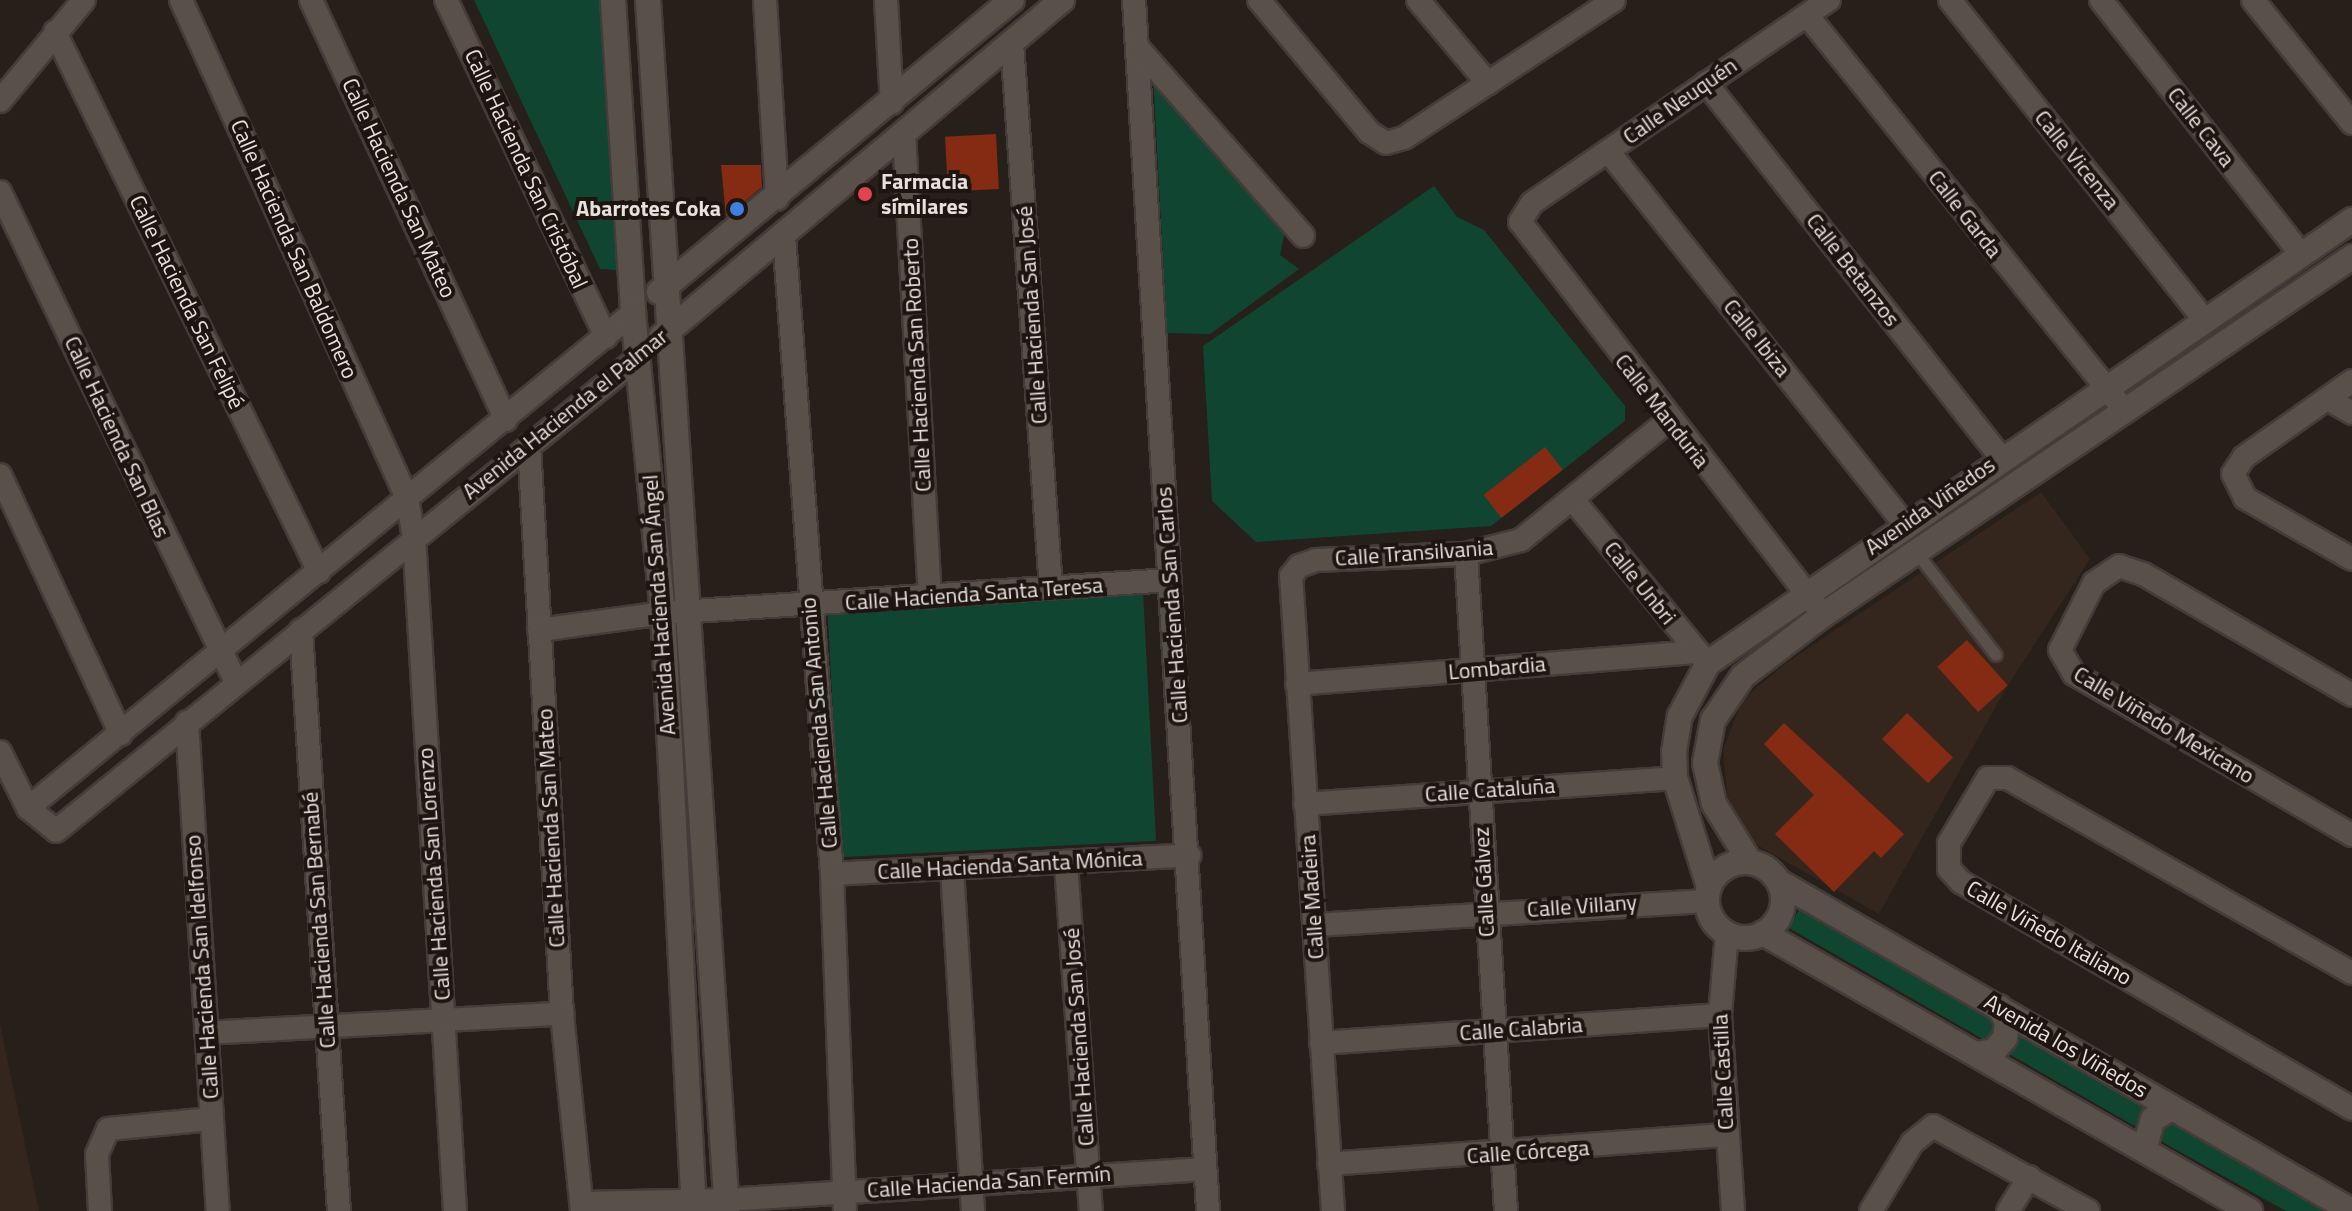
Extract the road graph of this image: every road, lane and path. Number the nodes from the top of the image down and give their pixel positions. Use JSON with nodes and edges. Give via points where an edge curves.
{"nodes":[{"id":1,"x":84,"y":0,"type":"edge"},
{"id":2,"x":181,"y":0,"type":"edge"},
{"id":3,"x":311,"y":0,"type":"edge"},
{"id":4,"x":446,"y":0,"type":"edge"},
{"id":5,"x":613,"y":0,"type":"edge"},
{"id":6,"x":648,"y":0,"type":"edge"},
{"id":7,"x":765,"y":0,"type":"edge"},
{"id":8,"x":886,"y":0,"type":"edge"},
{"id":9,"x":1062,"y":0,"type":"edge"},
{"id":10,"x":1134,"y":0,"type":"edge"},
{"id":11,"x":1259,"y":0,"type":"edge"},
{"id":12,"x":1418,"y":0,"type":"edge"},
{"id":13,"x":1829,"y":0,"type":"edge"},
{"id":14,"x":1950,"y":0,"type":"edge"},
{"id":15,"x":2101,"y":0,"type":"edge"},
{"id":16,"x":2253,"y":0,"type":"edge"},
{"id":17,"x":1005,"y":3,"type":"edge"},
{"id":18,"x":1599,"y":4,"type":"edge"},
{"id":19,"x":1807,"y":15,"type":"junction"},
{"id":20,"x":55,"y":32,"type":"junction"},
{"id":21,"x":1012,"y":43,"type":"junction"},
{"id":22,"x":1138,"y":48,"type":"junction"},
{"id":23,"x":1488,"y":83,"type":"junction"},
{"id":24,"x":1706,"y":83,"type":"junction"},
{"id":25,"x":0,"y":101,"type":"edge"},
{"id":26,"x":892,"y":103,"type":"junction"},
{"id":27,"x":2352,"y":123,"type":"edge"},
{"id":28,"x":904,"y":134,"type":"junction"},
{"id":29,"x":1608,"y":151,"type":"junction"},
{"id":30,"x":0,"y":192,"type":"edge"},
{"id":31,"x":777,"y":199,"type":"junction"},
{"id":32,"x":1532,"y":203,"type":"joint"},
{"id":33,"x":2352,"y":220,"type":"edge"},
{"id":34,"x":784,"y":236,"type":"junction"},
{"id":35,"x":1303,"y":236,"type":"dead end"},
{"id":36,"x":2300,"y":253,"type":"junction"},
{"id":37,"x":2352,"y":257,"type":"edge"},
{"id":38,"x":667,"y":286,"type":"junction"},
{"id":39,"x":633,"y":313,"type":"junction"},
{"id":40,"x":2204,"y":319,"type":"junction"},
{"id":41,"x":670,"y":329,"type":"junction"},
{"id":42,"x":606,"y":337,"type":"junction"},
{"id":43,"x":639,"y":357,"type":"junction"},
{"id":44,"x":2352,"y":381,"type":"edge"},
{"id":45,"x":2103,"y":388,"type":"junction"},
{"id":46,"x":2328,"y":399,"type":"junction"},
{"id":47,"x":2125,"y":411,"type":"junction"},
{"id":48,"x":2352,"y":413,"type":"edge"},
{"id":49,"x":506,"y":420,"type":"junction"},
{"id":50,"x":1669,"y":420,"type":"junction"},
{"id":51,"x":529,"y":445,"type":"junction"},
{"id":52,"x":2000,"y":457,"type":"junction"},
{"id":53,"x":0,"y":475,"type":"edge"},
{"id":54,"x":407,"y":498,"type":"junction"},
{"id":55,"x":1574,"y":501,"type":"junction"},
{"id":56,"x":1905,"y":524,"type":"junction"},
{"id":57,"x":414,"y":537,"type":"junction"},
{"id":58,"x":1916,"y":552,"type":"junction"},
{"id":59,"x":1466,"y":554,"type":"junction"},
{"id":60,"x":2352,"y":559,"type":"edge"},
{"id":61,"x":319,"y":572,"type":"junction"},
{"id":62,"x":1170,"y":580,"type":"junction"},
{"id":63,"x":1290,"y":582,"type":"joint"},
{"id":64,"x":1051,"y":588,"type":"junction"},
{"id":65,"x":1805,"y":593,"type":"junction"},
{"id":66,"x":930,"y":596,"type":"junction"},
{"id":67,"x":808,"y":607,"type":"junction"},
{"id":68,"x":689,"y":612,"type":"junction"},
{"id":69,"x":663,"y":613,"type":"junction"},
{"id":70,"x":1823,"y":615,"type":"junction"},
{"id":71,"x":301,"y":630,"type":"junction"},
{"id":72,"x":539,"y":630,"type":"junction"},
{"id":73,"x":219,"y":652,"type":"junction"},
{"id":74,"x":1996,"y":655,"type":"dead end"},
{"id":75,"x":1702,"y":658,"type":"junction"},
{"id":76,"x":1472,"y":670,"type":"junction"},
{"id":77,"x":236,"y":682,"type":"junction"},
{"id":78,"x":1297,"y":684,"type":"junction"},
{"id":79,"x":2352,"y":695,"type":"edge"},
{"id":80,"x":187,"y":722,"type":"junction"},
{"id":81,"x":121,"y":734,"type":"junction"},
{"id":82,"x":0,"y":752,"type":"edge"},
{"id":83,"x":1675,"y":778,"type":"junction"},
{"id":84,"x":1479,"y":790,"type":"junction"},
{"id":85,"x":1305,"y":804,"type":"junction"},
{"id":86,"x":28,"y":808,"type":"junction"},
{"id":87,"x":2352,"y":835,"type":"edge"},
{"id":88,"x":1189,"y":855,"type":"junction"},
{"id":89,"x":1750,"y":862,"type":"junction"},
{"id":90,"x":1066,"y":864,"type":"junction"},
{"id":91,"x":952,"y":868,"type":"junction"},
{"id":92,"x":832,"y":874,"type":"junction"},
{"id":93,"x":1779,"y":882,"type":"junction"},
{"id":94,"x":1708,"y":894,"type":"junction"},
{"id":95,"x":1486,"y":912,"type":"junction"},
{"id":96,"x":1314,"y":925,"type":"junction"},
{"id":97,"x":1727,"y":933,"type":"junction"},
{"id":98,"x":1763,"y":933,"type":"junction"},
{"id":99,"x":2352,"y":973,"type":"edge"},
{"id":100,"x":1999,"y":1007,"type":"junction"},
{"id":101,"x":562,"y":1014,"type":"junction"},
{"id":102,"x":1720,"y":1015,"type":"junction"},
{"id":103,"x":444,"y":1024,"type":"junction"},
{"id":104,"x":325,"y":1028,"type":"junction"},
{"id":105,"x":1491,"y":1032,"type":"junction"},
{"id":106,"x":206,"y":1033,"type":"junction"},
{"id":107,"x":1321,"y":1043,"type":"junction"},
{"id":108,"x":1977,"y":1054,"type":"junction"},
{"id":109,"x":2172,"y":1108,"type":"junction"},
{"id":110,"x":2352,"y":1109,"type":"edge"},
{"id":111,"x":212,"y":1119,"type":"junction"},
{"id":112,"x":1726,"y":1135,"type":"junction"},
{"id":113,"x":2144,"y":1150,"type":"junction"},
{"id":114,"x":1503,"y":1155,"type":"junction"},
{"id":115,"x":1329,"y":1164,"type":"junction"},
{"id":116,"x":1205,"y":1169,"type":"junction"},
{"id":117,"x":1089,"y":1173,"type":"junction"},
{"id":118,"x":2029,"y":1177,"type":"junction"},
{"id":119,"x":971,"y":1182,"type":"junction"},
{"id":120,"x":844,"y":1202,"type":"edge"},
{"id":121,"x":693,"y":1205,"type":"edge"},
{"id":122,"x":726,"y":1205,"type":"edge"},
{"id":123,"x":582,"y":1207,"type":"edge"},
{"id":124,"x":2246,"y":1210,"type":"edge"},
{"id":125,"x":100,"y":1211,"type":"edge"},
{"id":126,"x":218,"y":1211,"type":"edge"},
{"id":127,"x":339,"y":1211,"type":"edge"},
{"id":128,"x":455,"y":1211,"type":"edge"},
{"id":129,"x":973,"y":1211,"type":"edge"},
{"id":130,"x":1091,"y":1211,"type":"edge"},
{"id":131,"x":1208,"y":1211,"type":"edge"},
{"id":132,"x":1333,"y":1211,"type":"edge"},
{"id":133,"x":1506,"y":1211,"type":"edge"},
{"id":134,"x":1733,"y":1211,"type":"edge"},
{"id":135,"x":1871,"y":1211,"type":"edge"},
{"id":136,"x":2008,"y":1211,"type":"edge"},
{"id":137,"x":2088,"y":1211,"type":"edge"},
{"id":138,"x":2352,"y":1211,"type":"edge"}],
"edges":[{"from":1,"to":20,"type":"street"},
{"from":2,"to":54,"type":"street","name":"Calle Hacienda San Baldomero"},
{"from":3,"to":49,"type":"street","name":"Calle Hacienda San Mateo"},
{"from":4,"to":42,"type":"street","name":"Calle Hacienda San Cristóbal"},
{"from":5,"to":39,"type":"street","name":"Avenida Hacienda San Ángel"},
{"from":6,"to":38,"type":"street","name":"Avenida Hacienda San Ángel"},
{"from":7,"to":31,"type":"street"},
{"from":8,"to":26,"type":"street"},
{"from":9,"to":21,"type":"street","name":"Avenida Hacienda el Palmar"},
{"from":10,"to":22,"type":"street","name":"Calle Hacienda San Carlos"},
{"from":11,"to":23,"type":"street","via":[[1369,132],[1386,143],[1404,138]]},
{"from":12,"to":23,"type":"street"},
{"from":13,"to":19,"type":"street","name":"Calle Neuquén"},
{"from":14,"to":40,"type":"street","name":"Calle Vicenza"},
{"from":15,"to":36,"type":"street","name":"Calle Cava"},
{"from":16,"to":27,"type":"street"},
{"from":17,"to":26,"type":"street","name":"Avenida Hacienda el Palmar"},
{"from":18,"to":23,"type":"street"},
{"from":19,"to":24,"type":"street","name":"Calle Neuquén"},
{"from":19,"to":45,"type":"street","name":"Calle Garda"},
{"from":20,"to":25,"type":"street"},
{"from":20,"to":61,"type":"street","name":"Calle Hacienda San Felipé"},
{"from":21,"to":28,"type":"street","name":"Avenida Hacienda el Palmar"},
{"from":21,"to":64,"type":"street","name":"Calle Hacienda San José"},
{"from":22,"to":35,"type":"street"},
{"from":22,"to":62,"type":"street","name":"Calle Hacienda San Carlos"},
{"from":24,"to":29,"type":"street","name":"Calle Neuquén"},
{"from":24,"to":52,"type":"street","name":"Calle Betanzos"},
{"from":26,"to":31,"type":"street","name":"Avenida Hacienda el Palmar"},
{"from":28,"to":34,"type":"street","name":"Avenida Hacienda el Palmar"},
{"from":28,"to":66,"type":"street","name":"Calle Hacienda San Roberto"},
{"from":29,"to":32,"type":"street","name":"Calle Neuquén"},
{"from":29,"to":56,"type":"street","name":"Calle Ibiza"},
{"from":30,"to":73,"type":"street","name":"Calle Hacienda San Blas"},
{"from":31,"to":38,"type":"street","name":"Avenida Hacienda el Palmar"},
{"from":32,"to":50,"type":"street","name":"Calle Manduria","via":[[1520,222],[1528,238]]},
{"from":33,"to":36,"type":"street","name":"Avenida Viñedos"},
{"from":34,"to":41,"type":"street","name":"Avenida Hacienda el Palmar"},
{"from":34,"to":67,"type":"street","name":"Calle Hacienda San Antonio"},
{"from":36,"to":40,"type":"street","name":"Avenida Viñedos"},
{"from":37,"to":47,"type":"street","name":"Avenida Viñedos"},
{"from":38,"to":39,"type":"street","name":"Avenida Hacienda el Palmar"},
{"from":38,"to":41,"type":"street","name":"Avenida Hacienda San Ángel"},
{"from":39,"to":42,"type":"street","name":"Avenida Hacienda el Palmar"},
{"from":39,"to":43,"type":"street","name":"Avenida Hacienda San Ángel"},
{"from":40,"to":45,"type":"street","name":"Avenida Viñedos"},
{"from":41,"to":43,"type":"street","name":"Avenida Hacienda el Palmar"},
{"from":41,"to":68,"type":"street","name":"Avenida Hacienda San Ángel"},
{"from":42,"to":49,"type":"street","name":"Avenida Hacienda el Palmar"},
{"from":43,"to":51,"type":"street","name":"Avenida Hacienda el Palmar"},
{"from":43,"to":69,"type":"street","name":"Avenida Hacienda San Ángel"},
{"from":44,"to":46,"type":"street"},
{"from":45,"to":47,"type":"street","name":"Calle Garda"},
{"from":45,"to":52,"type":"street","name":"Avenida Viñedos"},
{"from":46,"to":48,"type":"street"},
{"from":46,"to":60,"type":"street","via":[[2238,462],[2233,474],[2245,498]]},
{"from":47,"to":58,"type":"street","name":"Avenida Viñedos"},
{"from":49,"to":54,"type":"street","name":"Avenida Hacienda el Palmar"},
{"from":50,"to":55,"type":"street","name":"Calle Transilvania"},
{"from":50,"to":65,"type":"street","name":"Calle Manduria"},
{"from":51,"to":57,"type":"street","name":"Avenida Hacienda el Palmar"},
{"from":51,"to":72,"type":"street","name":"Calle Hacienda San Mateo"},
{"from":52,"to":56,"type":"street","name":"Avenida Viñedos"},
{"from":53,"to":81,"type":"street"},
{"from":54,"to":57,"type":"street","name":"Calle Hacienda San Baldomero"},
{"from":54,"to":61,"type":"street","name":"Avenida Hacienda el Palmar"},
{"from":55,"to":59,"type":"street","name":"Calle Transilvania","via":[[1509,545]]},
{"from":55,"to":75,"type":"street","name":"Calle Unbri"},
{"from":56,"to":65,"type":"street","name":"Avenida Viñedos"},
{"from":57,"to":71,"type":"street","name":"Avenida Hacienda el Palmar"},
{"from":57,"to":103,"type":"street","name":"Calle Hacienda San Lorenzo"},
{"from":58,"to":70,"type":"street","name":"Avenida Viñedos"},
{"from":58,"to":74,"type":"lane"},
{"from":59,"to":63,"type":"street","name":"Calle Transilvania","via":[[1316,560],[1299,566]]},
{"from":59,"to":76,"type":"street","name":"Calle Gálvez"},
{"from":61,"to":73,"type":"street","name":"Avenida Hacienda el Palmar"},
{"from":62,"to":64,"type":"street","name":"Calle Hacienda Santa Teresa"},
{"from":62,"to":88,"type":"street","name":"Calle Hacienda San Carlos"},
{"from":63,"to":78,"type":"street","name":"Calle Madeira"},
{"from":64,"to":66,"type":"street","name":"Calle Hacienda Santa Teresa"},
{"from":65,"to":70,"type":"street","name":"Calle Manduria"},
{"from":65,"to":75,"type":"street","name":"Avenida Viñedos"},
{"from":66,"to":67,"type":"street","name":"Calle Hacienda Santa Teresa"},
{"from":67,"to":68,"type":"street","name":"Calle Hacienda Santa Teresa"},
{"from":67,"to":92,"type":"street","name":"Calle Hacienda San Antonio"},
{"from":68,"to":69,"type":"street","name":"Calle Hacienda Santa Teresa"},
{"from":68,"to":122,"type":"street","name":"Avenida Hacienda San Ángel"},
{"from":69,"to":72,"type":"street","name":"Calle Hacienda Santa Teresa"},
{"from":69,"to":121,"type":"street","name":"Avenida Hacienda San Ángel"},
{"from":70,"to":89,"type":"street","name":"Avenida Viñedos","via":[[1743,676],[1721,704],[1709,734],[1706,778],[1714,804]]},
{"from":71,"to":77,"type":"street","name":"Avenida Hacienda el Palmar"},
{"from":71,"to":104,"type":"street","name":"Calle Hacienda San Bernabé"},
{"from":72,"to":101,"type":"street","name":"Calle Hacienda San Mateo"},
{"from":73,"to":77,"type":"street","name":"Calle Hacienda San Blas"},
{"from":73,"to":81,"type":"street","name":"Avenida Hacienda el Palmar"},
{"from":75,"to":76,"type":"street","name":"Lombardia"},
{"from":75,"to":83,"type":"street","name":"Avenida Viñedos","via":[[1680,716]]},
{"from":76,"to":78,"type":"street","name":"Lombardia"},
{"from":76,"to":84,"type":"street","name":"Calle Gálvez"},
{"from":77,"to":80,"type":"street","name":"Avenida Hacienda el Palmar"},
{"from":78,"to":85,"type":"street","name":"Calle Madeira"},
{"from":79,"to":87,"type":"street","name":"Calle Viñedo Mexicano","via":[[2143,574],[2119,566],[2094,583],[2060,650],[2074,674]]},
{"from":80,"to":86,"type":"street","name":"Avenida Hacienda el Palmar","via":[[65,825],[52,830]]},
{"from":80,"to":106,"type":"street","name":"Calle Hacienda San Idelfonso"},
{"from":81,"to":86,"type":"street","name":"Avenida Hacienda el Palmar"},
{"from":82,"to":86,"type":"street"},
{"from":83,"to":84,"type":"street","name":"Calle Cataluña"},
{"from":83,"to":94,"type":"street","name":"Avenida Viñedos"},
{"from":84,"to":85,"type":"street","name":"Calle Cataluña"},
{"from":84,"to":95,"type":"street","name":"Calle Gálvez"},
{"from":85,"to":96,"type":"street","name":"Calle Madeira"},
{"from":88,"to":90,"type":"street","name":"Calle Hacienda Santa Mónica"},
{"from":88,"to":116,"type":"street","name":"Calle Hacienda San Carlos"},
{"from":89,"to":93,"type":"street"},
{"from":89,"to":94,"type":"street","via":[[1725,867]]},
{"from":90,"to":91,"type":"street","name":"Calle Hacienda Santa Mónica"},
{"from":90,"to":117,"type":"street","name":"Calle Hacienda San José"},
{"from":91,"to":92,"type":"street","name":"Calle Hacienda Santa Mónica"},
{"from":91,"to":119,"type":"street"},
{"from":92,"to":120,"type":"street","name":"Calle Hacienda San Antonio"},
{"from":93,"to":98,"type":"street","via":[[1783,906]]},
{"from":93,"to":100,"type":"street","name":"Avenida los Viñedos"},
{"from":94,"to":95,"type":"street","name":"Calle Villany"},
{"from":94,"to":97,"type":"street","via":[[1717,925]]},
{"from":95,"to":96,"type":"street","name":"Calle Villany"},
{"from":95,"to":105,"type":"street","name":"Calle Gálvez"},
{"from":96,"to":107,"type":"street","name":"Calle Madeira"},
{"from":97,"to":98,"type":"street"},
{"from":97,"to":102,"type":"street","name":"Calle Castilla"},
{"from":98,"to":108,"type":"street"},
{"from":99,"to":110,"type":"street","name":"Calle Viñedo Italiano","via":[[2007,778],[1988,778],[1949,843],[1949,869],[1961,882]]},
{"from":100,"to":108,"type":"street","via":[[2007,1022],[2005,1038],[1994,1051]]},
{"from":100,"to":109,"type":"street","name":"Avenida los Viñedos"},
{"from":101,"to":103,"type":"street"},
{"from":101,"to":123,"type":"street","name":"Calle Hacienda San Mateo"},
{"from":102,"to":105,"type":"street","name":"Calle Calabria"},
{"from":102,"to":112,"type":"street","name":"Calle Castilla"},
{"from":103,"to":104,"type":"street"},
{"from":103,"to":128,"type":"street","name":"Calle Hacienda San Lorenzo"},
{"from":104,"to":106,"type":"street"},
{"from":104,"to":127,"type":"street","name":"Calle Hacienda San Bernabé"},
{"from":105,"to":107,"type":"street","name":"Calle Calabria"},
{"from":105,"to":114,"type":"street","name":"Calle Gálvez"},
{"from":106,"to":111,"type":"street","name":"Calle Hacienda San Idelfonso"},
{"from":107,"to":115,"type":"street","name":"Calle Madeira"},
{"from":108,"to":113,"type":"street"},
{"from":109,"to":113,"type":"street","via":[[2153,1119]]},
{"from":109,"to":138,"type":"street","name":"Avenida los Viñedos"},
{"from":111,"to":125,"type":"street","via":[[108,1129],[97,1154]]},
{"from":111,"to":126,"type":"street","name":"Calle Hacienda San Idelfonso"},
{"from":112,"to":114,"type":"street","name":"Calle Córcega"},
{"from":112,"to":134,"type":"street","name":"Calle Castilla"},
{"from":113,"to":124,"type":"street"},
{"from":114,"to":115,"type":"street","name":"Calle Córcega"},
{"from":114,"to":133,"type":"street","name":"Calle Gálvez"},
{"from":115,"to":132,"type":"street","name":"Calle Madeira"},
{"from":116,"to":117,"type":"street","name":"Calle Hacienda San Fermín"},
{"from":116,"to":131,"type":"street","name":"Calle Hacienda San Carlos"},
{"from":117,"to":119,"type":"street","name":"Calle Hacienda San Fermín"},
{"from":117,"to":130,"type":"street","name":"Calle Hacienda San José"},
{"from":118,"to":135,"type":"street","via":[[1933,1126],[1912,1143]]},
{"from":118,"to":136,"type":"street"},
{"from":118,"to":137,"type":"street"},
{"from":119,"to":120,"type":"street","name":"Calle Hacienda San Fermín"},
{"from":119,"to":129,"type":"street"},
{"from":120,"to":122,"type":"street","name":"Calle Hacienda San Fermín"},
{"from":121,"to":122,"type":"street","name":"Calle Hacienda San Fermín"},
{"from":121,"to":123,"type":"street","name":"Calle Hacienda San Fermín"}]}
